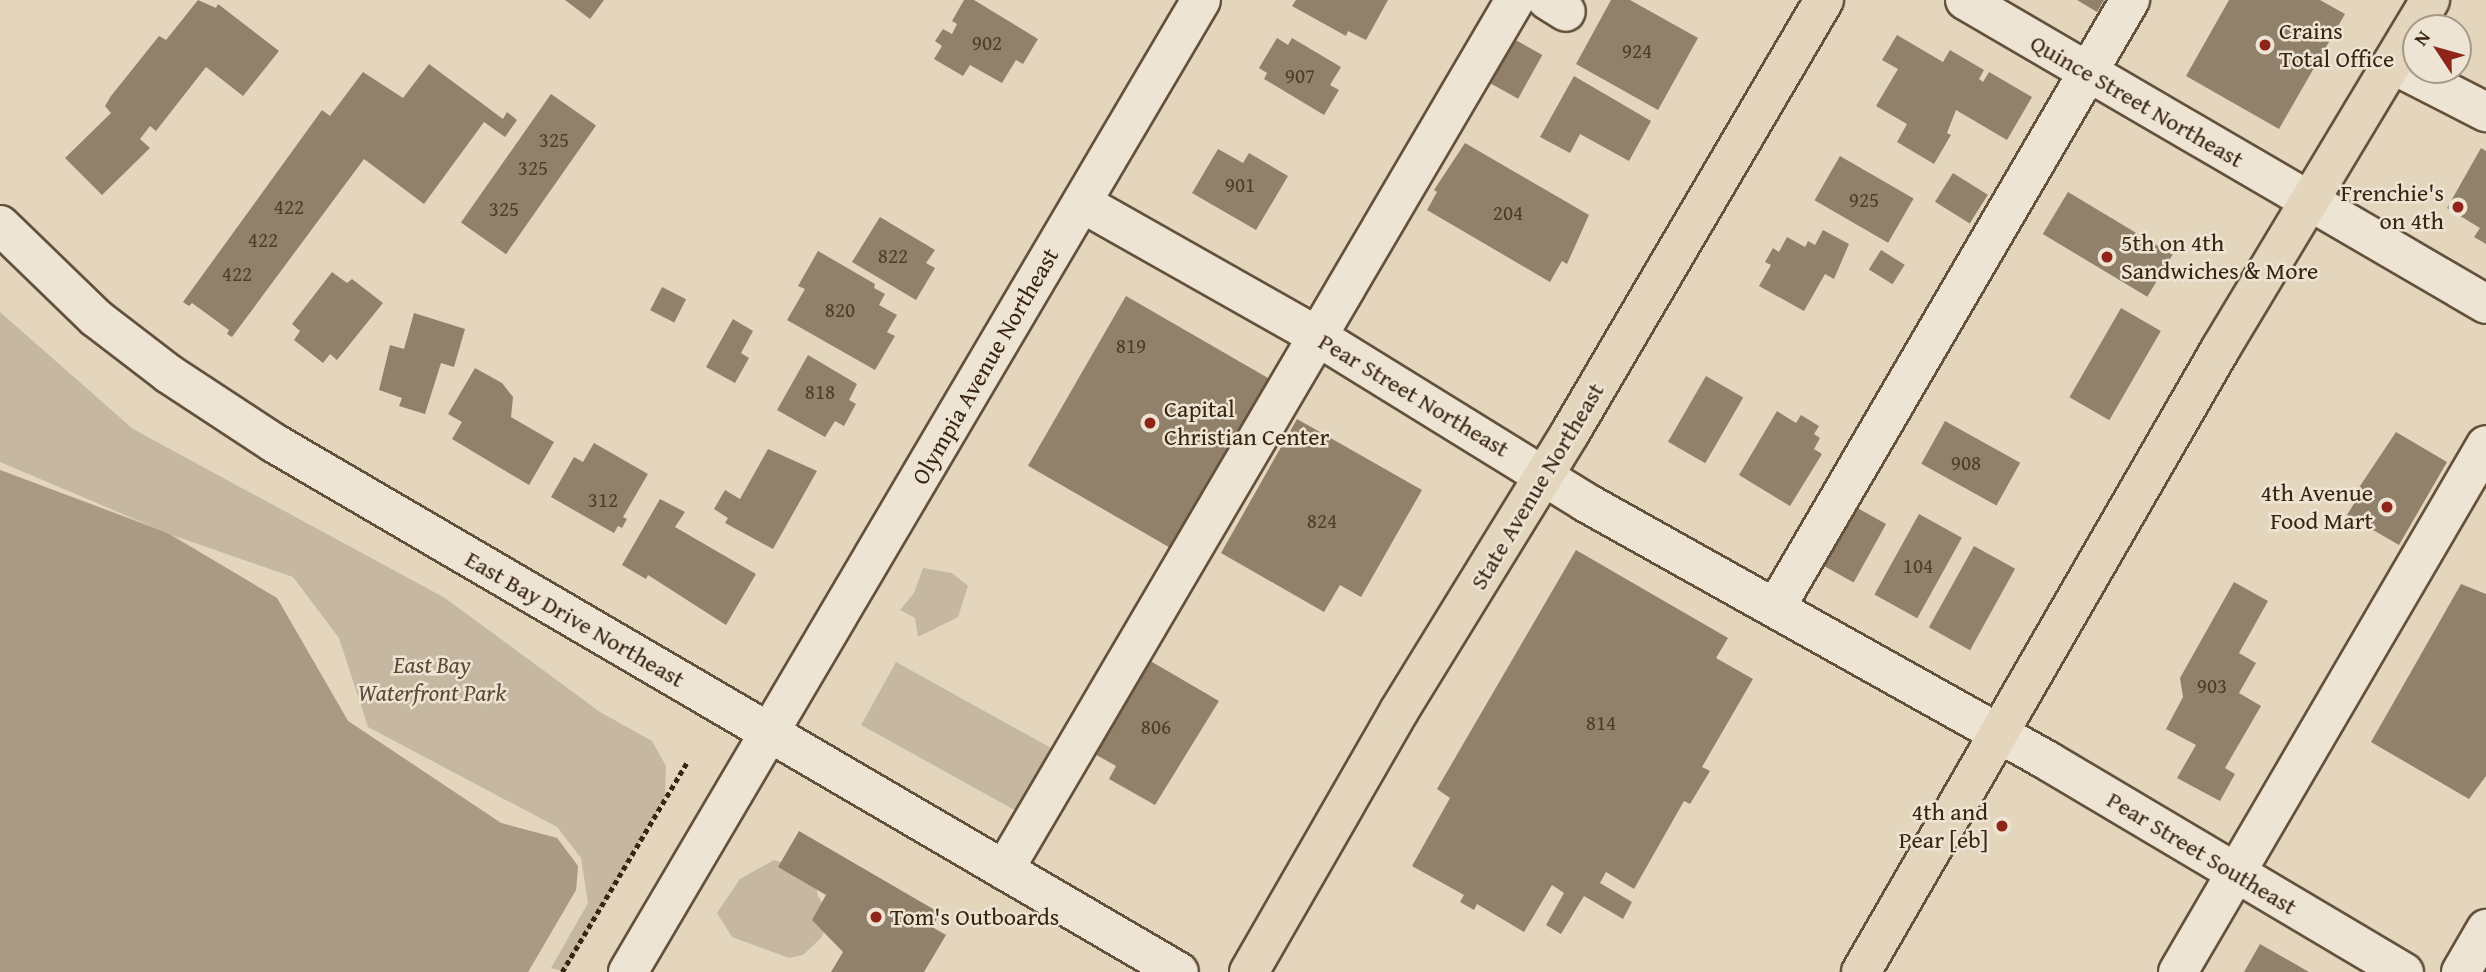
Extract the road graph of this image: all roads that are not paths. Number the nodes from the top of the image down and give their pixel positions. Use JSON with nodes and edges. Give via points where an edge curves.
{"nodes":[{"id":1,"x":1201,"y":0,"type":"edge"},
{"id":2,"x":1515,"y":0,"type":"edge"},
{"id":3,"x":1824,"y":0,"type":"edge"},
{"id":4,"x":1965,"y":0,"type":"edge"},
{"id":5,"x":2130,"y":0,"type":"edge"},
{"id":6,"x":2430,"y":0,"type":"edge"},
{"id":7,"x":2392,"y":64,"type":"junction"},
{"id":8,"x":2087,"y":72,"type":"junction"},
{"id":9,"x":2486,"y":111,"type":"edge"},
{"id":10,"x":2309,"y":201,"type":"junction"},
{"id":11,"x":1082,"y":202,"type":"junction"},
{"id":12,"x":0,"y":225,"type":"edge"},
{"id":13,"x":2486,"y":304,"type":"edge"},
{"id":14,"x":1315,"y":335,"type":"junction"},
{"id":15,"x":2486,"y":446,"type":"edge"},
{"id":16,"x":1544,"y":474,"type":"junction"},
{"id":17,"x":1776,"y":607,"type":"junction"},
{"id":18,"x":769,"y":733,"type":"junction"},
{"id":19,"x":2000,"y":735,"type":"junction"},
{"id":20,"x":1004,"y":870,"type":"junction"},
{"id":21,"x":2235,"y":873,"type":"junction"},
{"id":22,"x":2486,"y":929,"type":"edge"},
{"id":23,"x":628,"y":972,"type":"edge"},
{"id":24,"x":1179,"y":972,"type":"edge"},
{"id":25,"x":1249,"y":972,"type":"edge"},
{"id":26,"x":1861,"y":972,"type":"edge"},
{"id":27,"x":2178,"y":972,"type":"edge"},
{"id":28,"x":2404,"y":972,"type":"edge"},
{"id":29,"x":2461,"y":972,"type":"edge"}],
"edges":[{"from":1,"to":11,"type":"street","name":"Olympia Avenue Northeast"},
{"from":2,"to":14,"type":"street"},
{"from":3,"to":16,"type":"main road","name":"State Avenue Northeast"},
{"from":4,"to":8,"type":"street","name":"Quince Street Northeast"},
{"from":5,"to":8,"type":"street"},
{"from":6,"to":7,"type":"main road"},
{"from":7,"to":9,"type":"street"},
{"from":7,"to":10,"type":"main road"},
{"from":8,"to":10,"type":"street","name":"Quince Street Northeast"},
{"from":8,"to":17,"type":"street"},
{"from":10,"to":13,"type":"street","name":"Quince Street Northeast"},
{"from":10,"to":19,"type":"main road"},
{"from":11,"to":14,"type":"street","name":"Pear Street Northeast"},
{"from":11,"to":18,"type":"street","name":"Olympia Avenue Northeast"},
{"from":12,"to":18,"type":"street","name":"East Bay Drive Northeast","via":[[96,318],[169,374],[274,443]]},
{"from":14,"to":16,"type":"street","name":"Pear Street Northeast"},
{"from":14,"to":20,"type":"street"},
{"from":15,"to":21,"type":"street"},
{"from":16,"to":17,"type":"street","name":"Pear Street Northeast","via":[[1585,502]]},
{"from":16,"to":25,"type":"main road","name":"State Avenue Northeast","via":[[1399,711]]},
{"from":17,"to":19,"type":"street","name":"Pear Street Northeast"},
{"from":18,"to":20,"type":"street","name":"East Bay Drive Northeast"},
{"from":18,"to":23,"type":"street","name":"Olympia Avenue Northeast"},
{"from":19,"to":21,"type":"street","name":"Pear Street Southeast"},
{"from":19,"to":26,"type":"main road"},
{"from":20,"to":24,"type":"street","name":"East Bay Drive Northeast"},
{"from":21,"to":27,"type":"street"},
{"from":21,"to":28,"type":"street","name":"Pear Street Southeast"},
{"from":22,"to":29,"type":"street"}]}
